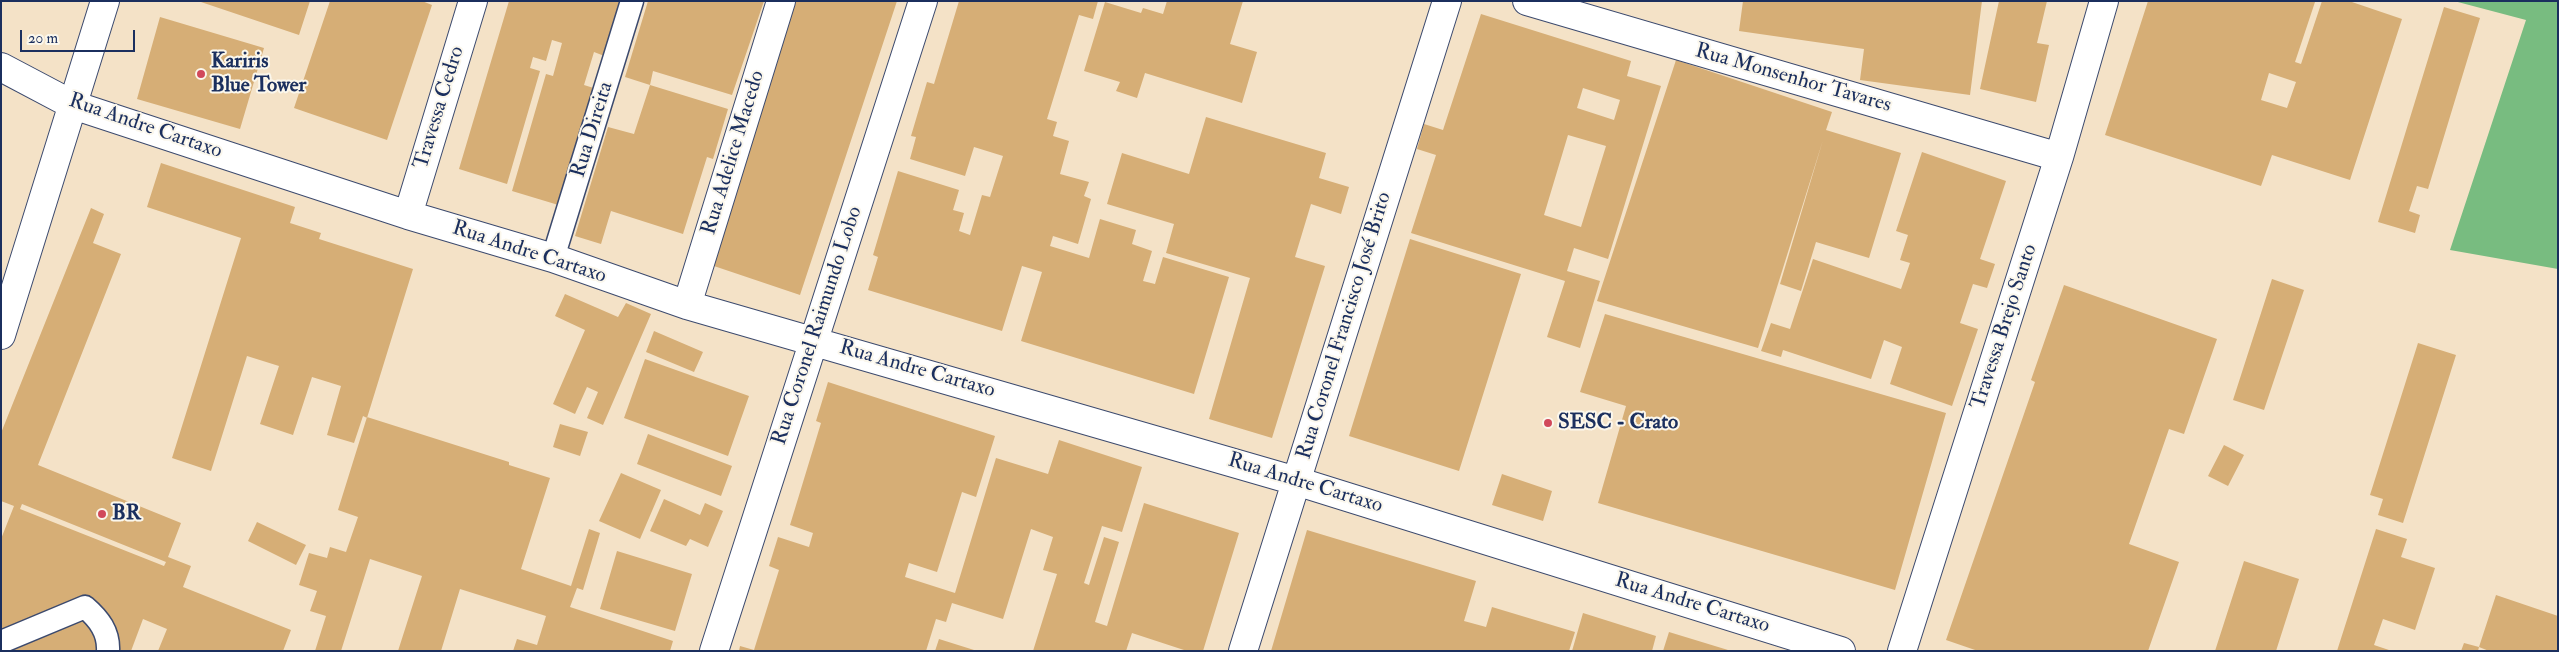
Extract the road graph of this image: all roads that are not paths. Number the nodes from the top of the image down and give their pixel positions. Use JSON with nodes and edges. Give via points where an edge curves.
{"nodes":[{"id":1,"x":105,"y":1,"type":"edge"},
{"id":2,"x":473,"y":1,"type":"edge"},
{"id":3,"x":632,"y":1,"type":"edge"},
{"id":4,"x":781,"y":1,"type":"edge"},
{"id":5,"x":923,"y":1,"type":"edge"},
{"id":6,"x":1447,"y":1,"type":"edge"},
{"id":7,"x":1527,"y":1,"type":"edge"},
{"id":8,"x":2104,"y":1,"type":"edge"},
{"id":9,"x":1,"y":67,"type":"edge"},
{"id":10,"x":73,"y":105,"type":"junction"},
{"id":11,"x":2059,"y":157,"type":"junction"},
{"id":12,"x":408,"y":215,"type":"junction"},
{"id":13,"x":553,"y":258,"type":"junction"},
{"id":14,"x":687,"y":305,"type":"junction"},
{"id":15,"x":1,"y":335,"type":"edge"},
{"id":16,"x":814,"y":340,"type":"junction"},
{"id":17,"x":1296,"y":481,"type":"junction"},
{"id":18,"x":1,"y":642,"type":"edge"},
{"id":19,"x":108,"y":651,"type":"edge"},
{"id":20,"x":714,"y":651,"type":"edge"},
{"id":21,"x":1243,"y":651,"type":"edge"},
{"id":22,"x":1841,"y":651,"type":"edge"},
{"id":23,"x":1902,"y":651,"type":"edge"}],
"edges":[{"from":1,"to":10,"type":"street"},
{"from":2,"to":12,"type":"street","name":"Travessa Cedro"},
{"from":3,"to":13,"type":"lane","name":"Rua Direita"},
{"from":4,"to":14,"type":"street","name":"Rua Adelice Macedo"},
{"from":5,"to":16,"type":"street","name":"Rua Coronel Raimundo Lobo"},
{"from":6,"to":17,"type":"street","name":"Rua Coronel Francisco José Brito"},
{"from":7,"to":11,"type":"street","name":"Rua Monsenhor Tavares"},
{"from":8,"to":11,"type":"street","name":"Travessa Brejo Santo"},
{"from":9,"to":10,"type":"street","name":"Rua Andre Cartaxo"},
{"from":10,"to":12,"type":"street","name":"Rua Andre Cartaxo"},
{"from":10,"to":15,"type":"street"},
{"from":11,"to":23,"type":"street","name":"Travessa Brejo Santo"},
{"from":12,"to":13,"type":"street","name":"Rua Andre Cartaxo"},
{"from":13,"to":14,"type":"street","name":"Rua Andre Cartaxo"},
{"from":14,"to":16,"type":"street","name":"Rua Andre Cartaxo"},
{"from":16,"to":17,"type":"street","name":"Rua Andre Cartaxo"},
{"from":16,"to":20,"type":"street","name":"Rua Coronel Raimundo Lobo"},
{"from":17,"to":21,"type":"street","name":"Rua Coronel Francisco José Brito"},
{"from":17,"to":22,"type":"street","name":"Rua Andre Cartaxo"},
{"from":18,"to":19,"type":"lane","via":[[85,607],[104,628]]}]}
